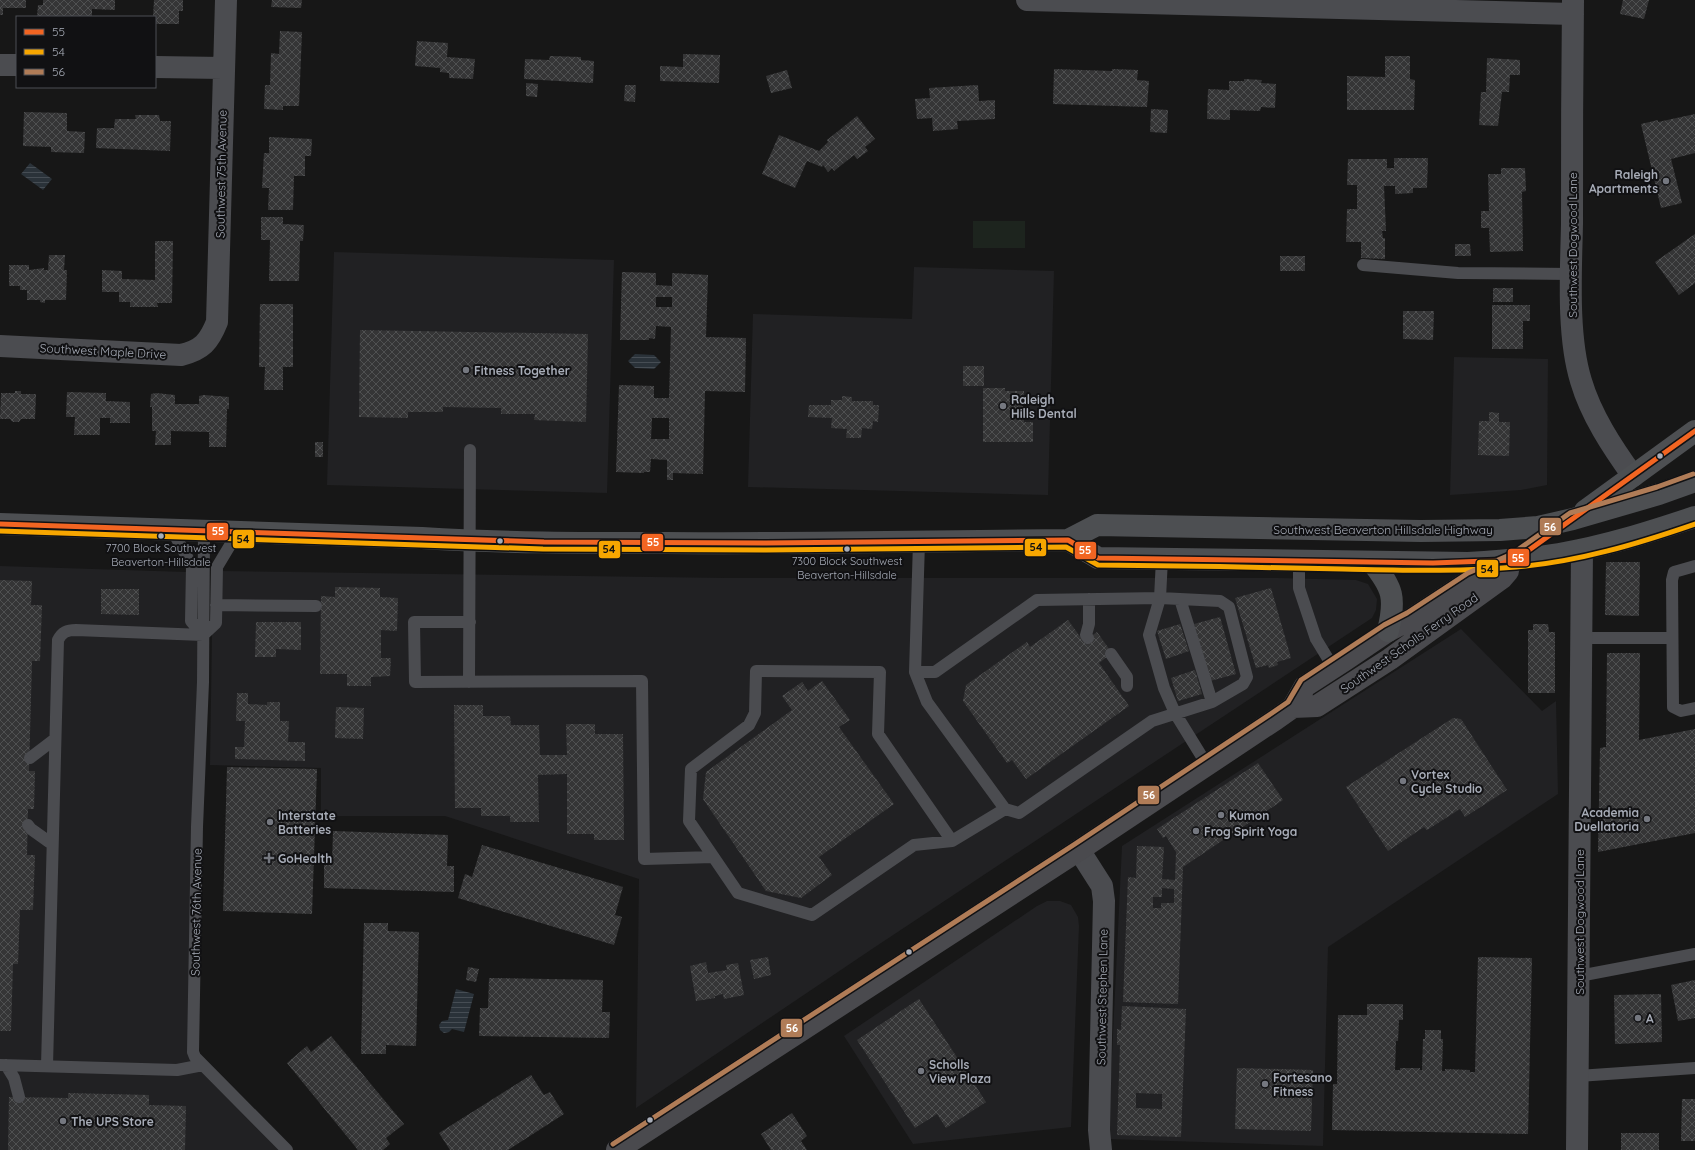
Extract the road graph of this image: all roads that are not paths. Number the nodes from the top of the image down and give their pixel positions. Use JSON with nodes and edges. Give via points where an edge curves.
{"nodes":[{"id":1,"x":226,"y":0,"type":"edge"},
{"id":2,"x":1027,"y":0,"type":"edge"},
{"id":3,"x":1573,"y":7,"type":"edge"},
{"id":4,"x":0,"y":65,"type":"edge"},
{"id":5,"x":16,"y":65,"type":"edge"},
{"id":6,"x":156,"y":67,"type":"edge"},
{"id":7,"x":223,"y":68,"type":"junction"},
{"id":8,"x":1363,"y":265,"type":"dead end"},
{"id":9,"x":1571,"y":274,"type":"junction"},
{"id":10,"x":204,"y":345,"type":"joint"},
{"id":11,"x":0,"y":346,"type":"edge"},
{"id":12,"x":1695,"y":431,"type":"edge"},
{"id":13,"x":470,"y":450,"type":"dead end"},
{"id":14,"x":1633,"y":476,"type":"junction"},
{"id":15,"x":1695,"y":482,"type":"edge"},
{"id":16,"x":1695,"y":517,"type":"edge"},
{"id":17,"x":1573,"y":519,"type":"junction"},
{"id":18,"x":0,"y":524,"type":"edge"},
{"id":19,"x":172,"y":530,"type":"junction"},
{"id":20,"x":204,"y":531,"type":"junction"},
{"id":21,"x":238,"y":532,"type":"junction"},
{"id":22,"x":1068,"y":540,"type":"junction"},
{"id":23,"x":470,"y":541,"type":"junction"},
{"id":24,"x":919,"y":542,"type":"junction"},
{"id":25,"x":1582,"y":550,"type":"junction"},
{"id":26,"x":1162,"y":559,"type":"junction"},
{"id":27,"x":1515,"y":560,"type":"junction"},
{"id":28,"x":1300,"y":561,"type":"junction"},
{"id":29,"x":1372,"y":562,"type":"junction"},
{"id":30,"x":1695,"y":566,"type":"edge"},
{"id":31,"x":1160,"y":598,"type":"junction"},
{"id":32,"x":1089,"y":599,"type":"junction"},
{"id":33,"x":1180,"y":599,"type":"junction"},
{"id":34,"x":216,"y":605,"type":"junction"},
{"id":35,"x":316,"y":606,"type":"dead end"},
{"id":36,"x":470,"y":622,"type":"junction"},
{"id":37,"x":1388,"y":631,"type":"junction"},
{"id":38,"x":1091,"y":632,"type":"dead end"},
{"id":39,"x":203,"y":635,"type":"junction"},
{"id":40,"x":1581,"y":638,"type":"junction"},
{"id":41,"x":1672,"y":638,"type":"junction"},
{"id":42,"x":1111,"y":654,"type":"dead end"},
{"id":43,"x":1333,"y":667,"type":"junction"},
{"id":44,"x":915,"y":672,"type":"junction"},
{"id":45,"x":469,"y":682,"type":"junction"},
{"id":46,"x":1127,"y":686,"type":"dead end"},
{"id":47,"x":1212,"y":702,"type":"junction"},
{"id":48,"x":1293,"y":707,"type":"junction"},
{"id":49,"x":1695,"y":708,"type":"edge"},
{"id":50,"x":1175,"y":713,"type":"junction"},
{"id":51,"x":54,"y":739,"type":"junction"},
{"id":52,"x":30,"y":758,"type":"dead end"},
{"id":53,"x":1207,"y":765,"type":"junction"},
{"id":54,"x":1005,"y":809,"type":"junction"},
{"id":55,"x":28,"y":825,"type":"dead end"},
{"id":56,"x":952,"y":841,"type":"junction"},
{"id":57,"x":52,"y":844,"type":"junction"},
{"id":58,"x":1079,"y":850,"type":"junction"},
{"id":59,"x":713,"y":857,"type":"junction"},
{"id":60,"x":1695,"y":954,"type":"edge"},
{"id":61,"x":1579,"y":976,"type":"junction"},
{"id":62,"x":3,"y":1065,"type":"edge"},
{"id":63,"x":47,"y":1066,"type":"junction"},
{"id":64,"x":203,"y":1066,"type":"junction"},
{"id":65,"x":1695,"y":1068,"type":"edge"},
{"id":66,"x":1578,"y":1076,"type":"junction"},
{"id":67,"x":19,"y":1096,"type":"dead end"},
{"id":68,"x":287,"y":1150,"type":"edge"},
{"id":69,"x":618,"y":1150,"type":"edge"},
{"id":70,"x":1101,"y":1150,"type":"edge"},
{"id":71,"x":1577,"y":1150,"type":"edge"}],
"edges":[{"from":1,"to":7,"type":"street","name":"Southwest 75th Avenue"},
{"from":2,"to":3,"type":"street"},
{"from":3,"to":9,"type":"street","name":"Southwest Dogwood Lane"},
{"from":4,"to":5,"type":"street"},
{"from":6,"to":7,"type":"street"},
{"from":7,"to":10,"type":"street","name":"Southwest 75th Avenue","via":[[217,322]]},
{"from":8,"to":9,"type":"lane","via":[[1458,273]]},
{"from":9,"to":14,"type":"street","name":"Southwest Dogwood Lane","via":[[1573,333],[1580,380],[1596,419]]},
{"from":10,"to":11,"type":"street","name":"Southwest Maple Drive","via":[[181,355]]},
{"from":12,"to":14,"type":"main road","name":"Southwest Scholls Ferry Road"},
{"from":13,"to":23,"type":"lane"},
{"from":14,"to":17,"type":"main road","name":"Southwest Scholls Ferry Road"},
{"from":15,"to":17,"type":"main road","name":"Southwest Beaverton Hillsdale Highway"},
{"from":16,"to":25,"type":"main road"},
{"from":17,"to":22,"type":"main road","name":"Southwest Beaverton Hillsdale Highway","via":[[1538,527],[1467,531],[1097,525]]},
{"from":17,"to":27,"type":"main road","name":"Southwest Scholls Ferry Road"},
{"from":18,"to":19,"type":"main road","name":"Southwest Beaverton Hillsdale Highway"},
{"from":19,"to":20,"type":"main road","name":"Southwest Beaverton Hillsdale Highway"},
{"from":19,"to":39,"type":"lane","via":[[192,566],[191,621]]},
{"from":20,"to":21,"type":"main road","name":"Southwest Beaverton Hillsdale Highway"},
{"from":20,"to":39,"type":"lane","name":"Southwest 76th Avenue"},
{"from":21,"to":23,"type":"main road","name":"Southwest Beaverton Hillsdale Highway"},
{"from":21,"to":34,"type":"lane","via":[[217,567]]},
{"from":22,"to":24,"type":"main road","name":"Southwest Beaverton Hillsdale Highway"},
{"from":22,"to":26,"type":"main road","via":[[1098,558]]},
{"from":23,"to":24,"type":"main road","name":"Southwest Beaverton Hillsdale Highway","via":[[761,544]]},
{"from":23,"to":36,"type":"lane"},
{"from":24,"to":44,"type":"lane"},
{"from":25,"to":27,"type":"main road"},
{"from":25,"to":40,"type":"street","name":"Southwest Dogwood Lane"},
{"from":26,"to":28,"type":"main road"},
{"from":26,"to":31,"type":"lane"},
{"from":27,"to":29,"type":"main road","via":[[1452,563]]},
{"from":27,"to":37,"type":"main road","name":"Southwest Scholls Ferry Road","via":[[1472,579]]},
{"from":27,"to":48,"type":"main road","name":"Southwest Scholls Ferry Road","via":[[1502,578],[1390,659],[1317,706]]},
{"from":28,"to":29,"type":"main road"},
{"from":28,"to":43,"type":"lane","via":[[1300,588],[1316,640]]},
{"from":29,"to":37,"type":"main road","via":[[1392,596],[1393,613]]},
{"from":30,"to":41,"type":"lane","via":[[1674,572]]},
{"from":31,"to":32,"type":"lane"},
{"from":31,"to":33,"type":"lane"},
{"from":31,"to":50,"type":"lane","via":[[1149,635],[1164,688]]},
{"from":32,"to":38,"type":"lane"},
{"from":32,"to":44,"type":"lane","via":[[1037,600],[935,672]]},
{"from":33,"to":47,"type":"lane"},
{"from":33,"to":47,"type":"lane","via":[[1220,601],[1229,607],[1247,677],[1243,684]]},
{"from":34,"to":35,"type":"lane"},
{"from":34,"to":39,"type":"lane","via":[[216,623]]},
{"from":36,"to":45,"type":"lane"},
{"from":36,"to":45,"type":"lane","via":[[414,622],[415,682]]},
{"from":37,"to":43,"type":"main road","name":"Southwest Scholls Ferry Road"},
{"from":39,"to":51,"type":"lane","via":[[69,630],[60,635]]},
{"from":39,"to":64,"type":"lane","name":"Southwest 76th Avenue","via":[[193,1045],[195,1057]]},
{"from":40,"to":41,"type":"lane"},
{"from":40,"to":61,"type":"street","name":"Southwest Dogwood Lane"},
{"from":41,"to":49,"type":"lane","via":[[1672,707],[1681,711]]},
{"from":42,"to":46,"type":"lane","via":[[1127,677]]},
{"from":43,"to":48,"type":"main road","name":"Southwest Scholls Ferry Road","via":[[1305,686]]},
{"from":44,"to":54,"type":"lane","via":[[927,702]]},
{"from":45,"to":59,"type":"lane","via":[[642,681],[644,859]]},
{"from":47,"to":50,"type":"lane"},
{"from":48,"to":53,"type":"main road","name":"Southwest Scholls Ferry Road"},
{"from":50,"to":53,"type":"lane"},
{"from":50,"to":54,"type":"lane","via":[[1152,721],[1019,813]]},
{"from":51,"to":52,"type":"lane"},
{"from":51,"to":57,"type":"lane"},
{"from":53,"to":58,"type":"main road","name":"Southwest Scholls Ferry Road"},
{"from":54,"to":56,"type":"lane"},
{"from":55,"to":57,"type":"lane"},
{"from":56,"to":59,"type":"lane","via":[[914,846],[812,915],[738,892]]},
{"from":56,"to":59,"type":"lane","via":[[878,734],[880,672],[756,670],[755,713],[749,725],[691,769],[689,821]]},
{"from":57,"to":63,"type":"lane"},
{"from":58,"to":69,"type":"main road","name":"Southwest Scholls Ferry Road"},
{"from":58,"to":70,"type":"street","name":"Southwest Stephen Lane","via":[[1102,886],[1104,901],[1099,1130]]},
{"from":60,"to":61,"type":"lane"},
{"from":61,"to":66,"type":"street","name":"Southwest Dogwood Lane"},
{"from":62,"to":63,"type":"lane"},
{"from":62,"to":67,"type":"lane","via":[[14,1078]]},
{"from":63,"to":64,"type":"lane","via":[[177,1070]]},
{"from":64,"to":68,"type":"lane","name":"Southwest 76th Avenue"},
{"from":65,"to":66,"type":"lane"},
{"from":66,"to":71,"type":"street","name":"Southwest Dogwood Lane"}]}
